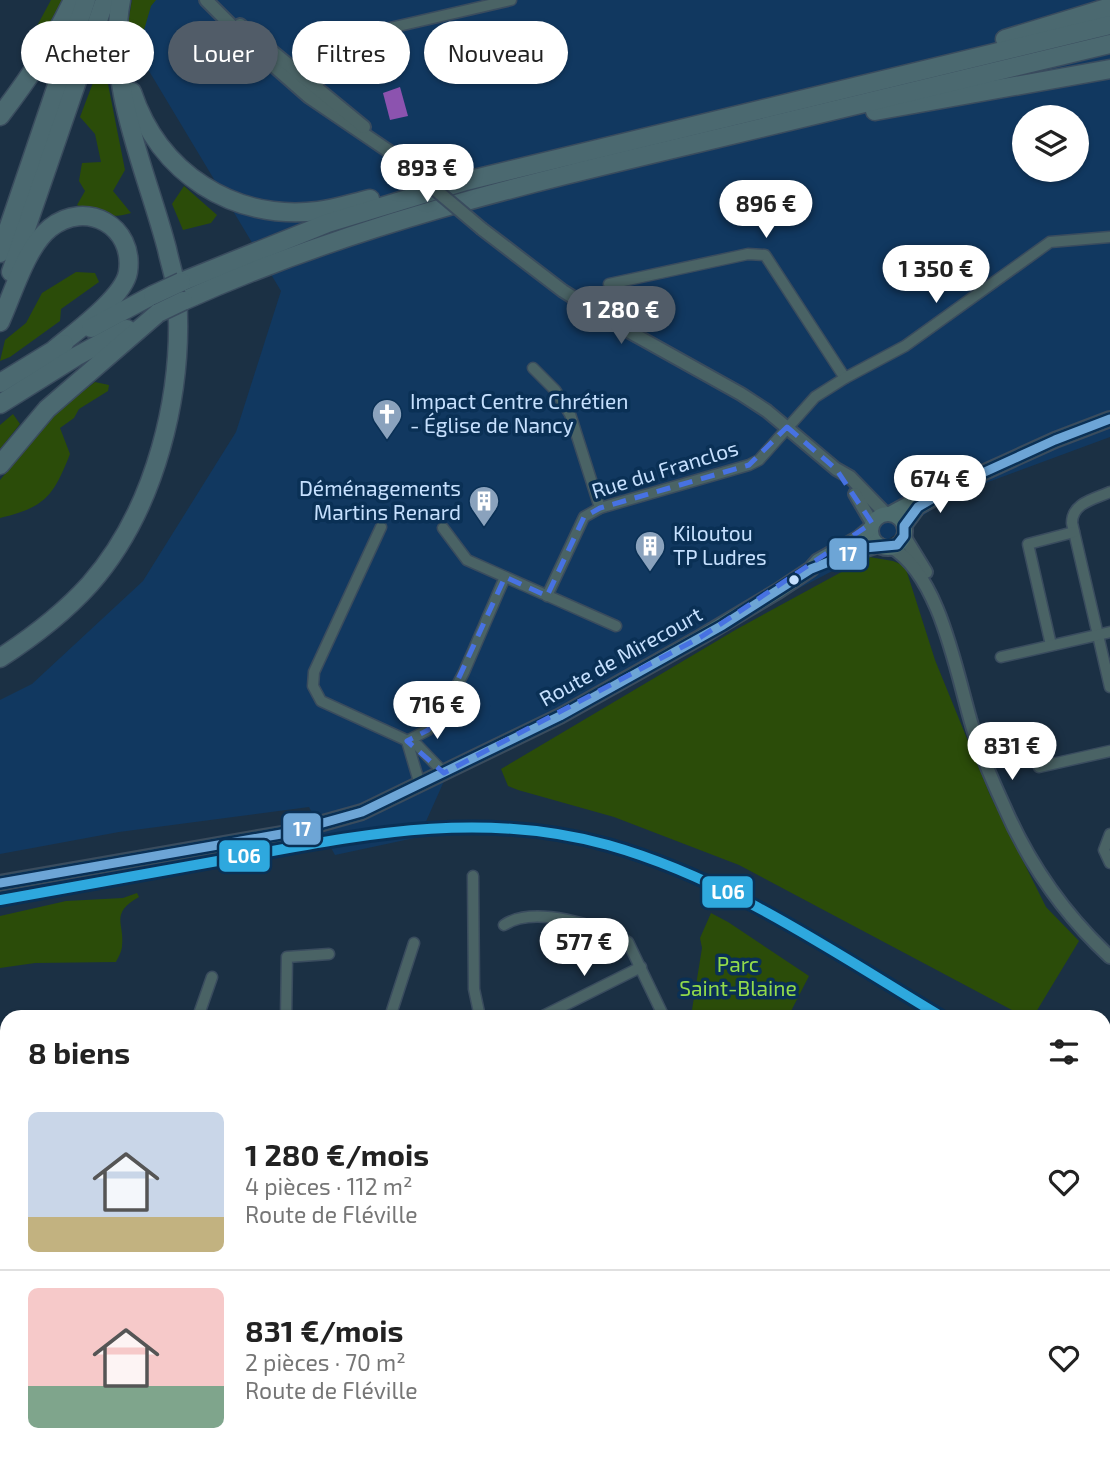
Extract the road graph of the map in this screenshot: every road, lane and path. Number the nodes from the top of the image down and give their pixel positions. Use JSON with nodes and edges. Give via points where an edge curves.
{"nodes":[{"id":1,"x":73,"y":0,"type":"edge"},
{"id":2,"x":86,"y":0,"type":"edge"},
{"id":3,"x":105,"y":0,"type":"edge"},
{"id":4,"x":121,"y":0,"type":"edge"},
{"id":5,"x":511,"y":0,"type":"edge"},
{"id":6,"x":209,"y":2,"type":"edge"},
{"id":7,"x":1110,"y":7,"type":"edge"},
{"id":8,"x":120,"y":21,"type":"edge"},
{"id":9,"x":1110,"y":25,"type":"edge"},
{"id":10,"x":1110,"y":44,"type":"edge"},
{"id":11,"x":1110,"y":69,"type":"edge"},
{"id":12,"x":122,"y":84,"type":"edge"},
{"id":13,"x":131,"y":84,"type":"edge"},
{"id":14,"x":856,"y":87,"type":"junction"},
{"id":15,"x":312,"y":92,"type":"junction"},
{"id":16,"x":816,"y":115,"type":"junction"},
{"id":17,"x":0,"y":116,"type":"edge"},
{"id":18,"x":425,"y":193,"type":"junction"},
{"id":19,"x":1110,"y":237,"type":"edge"},
{"id":20,"x":0,"y":253,"type":"edge"},
{"id":21,"x":609,"y":284,"type":"dead end"},
{"id":22,"x":155,"y":304,"type":"junction"},
{"id":23,"x":0,"y":305,"type":"edge"},
{"id":24,"x":0,"y":322,"type":"edge"},
{"id":25,"x":55,"y":349,"type":"junction"},
{"id":26,"x":533,"y":368,"type":"dead end"},
{"id":27,"x":845,"y":378,"type":"junction"},
{"id":28,"x":4,"y":380,"type":"edge"},
{"id":29,"x":0,"y":404,"type":"edge"},
{"id":30,"x":1110,"y":419,"type":"edge"},
{"id":31,"x":787,"y":427,"type":"junction"},
{"id":32,"x":0,"y":465,"type":"edge"},
{"id":33,"x":836,"y":469,"type":"junction"},
{"id":34,"x":956,"y":485,"type":"junction"},
{"id":35,"x":1110,"y":492,"type":"edge"},
{"id":36,"x":600,"y":508,"type":"junction"},
{"id":37,"x":888,"y":514,"type":"junction"},
{"id":38,"x":872,"y":526,"type":"junction"},
{"id":39,"x":381,"y":527,"type":"dead end"},
{"id":40,"x":443,"y":528,"type":"dead end"},
{"id":41,"x":904,"y":531,"type":"junction"},
{"id":42,"x":1074,"y":532,"type":"junction"},
{"id":43,"x":885,"y":546,"type":"junction"},
{"id":44,"x":811,"y":569,"type":"junction"},
{"id":45,"x":505,"y":577,"type":"junction"},
{"id":46,"x":547,"y":596,"type":"junction"},
{"id":47,"x":933,"y":600,"type":"junction"},
{"id":48,"x":616,"y":626,"type":"dead end"},
{"id":49,"x":1110,"y":632,"type":"edge"},
{"id":50,"x":1098,"y":635,"type":"junction"},
{"id":51,"x":1051,"y":645,"type":"junction"},
{"id":52,"x":0,"y":657,"type":"edge"},
{"id":53,"x":1001,"y":657,"type":"dead end"},
{"id":54,"x":1110,"y":687,"type":"edge"},
{"id":55,"x":407,"y":741,"type":"junction"},
{"id":56,"x":1110,"y":751,"type":"edge"},
{"id":57,"x":1039,"y":767,"type":"dead end"},
{"id":58,"x":444,"y":773,"type":"junction"},
{"id":59,"x":420,"y":785,"type":"junction"},
{"id":60,"x":1110,"y":834,"type":"edge"},
{"id":61,"x":1110,"y":863,"type":"edge"},
{"id":62,"x":473,"y":876,"type":"dead end"},
{"id":63,"x":0,"y":883,"type":"edge"},
{"id":64,"x":505,"y":925,"type":"dead end"},
{"id":65,"x":414,"y":943,"type":"dead end"},
{"id":66,"x":328,"y":954,"type":"dead end"},
{"id":67,"x":1110,"y":957,"type":"edge"},
{"id":68,"x":641,"y":967,"type":"junction"},
{"id":69,"x":212,"y":977,"type":"dead end"},
{"id":70,"x":200,"y":1010,"type":"edge"},
{"id":71,"x":286,"y":1010,"type":"edge"},
{"id":72,"x":392,"y":1010,"type":"edge"},
{"id":73,"x":478,"y":1010,"type":"edge"},
{"id":74,"x":555,"y":1010,"type":"edge"},
{"id":75,"x":661,"y":1010,"type":"edge"}],
"edges":[{"from":1,"to":17,"type":"highway","via":[[54,39]]},
{"from":2,"to":20,"type":"highway"},
{"from":3,"to":23,"type":"highway"},
{"from":4,"to":8,"type":"highway"},
{"from":5,"to":15,"type":"street","via":[[355,38],[334,58]]},
{"from":6,"to":15,"type":"street","via":[[257,38]]},
{"from":7,"to":14,"type":"highway","via":[[910,66]]},
{"from":9,"to":14,"type":"highway"},
{"from":10,"to":16,"type":"highway"},
{"from":11,"to":16,"type":"highway","via":[[861,114]]},
{"from":12,"to":52,"type":"highway","via":[[177,294],[177,356],[167,431],[130,527],[91,583],[41,631]]},
{"from":13,"to":18,"type":"highway","via":[[158,146],[190,177],[223,197],[272,211],[302,212],[394,193]]},
{"from":14,"to":18,"type":"highway"},
{"from":15,"to":31,"type":"street","bridge":true,"via":[[563,291],[741,394]]},
{"from":16,"to":22,"type":"highway","bridge":true,"via":[[503,190],[394,221],[274,262],[183,301]]},
{"from":18,"to":22,"type":"highway","bridge":true,"via":[[328,223],[181,282]]},
{"from":19,"to":27,"type":"street","name":"Rue du Franclos","via":[[1050,242],[905,346]]},
{"from":21,"to":27,"type":"street","via":[[748,254],[765,255]]},
{"from":22,"to":25,"type":"highway"},
{"from":22,"to":29,"type":"highway"},
{"from":22,"to":32,"type":"highway","via":[[47,409]]},
{"from":24,"to":25,"type":"highway","via":[[35,244],[51,227],[86,214],[104,220],[119,233],[128,250],[128,274],[104,308]]},
{"from":25,"to":28,"type":"highway"},
{"from":26,"to":36,"type":"street","via":[[570,414]]},
{"from":27,"to":31,"type":"street","name":"Rue du Franclos","via":[[815,397]]},
{"from":30,"to":34,"type":"main road"},
{"from":31,"to":33,"type":"street"},
{"from":31,"to":36,"type":"street","name":"Rue du Franclos","via":[[759,460],[749,465]]},
{"from":33,"to":37,"type":"street"},
{"from":33,"to":38,"type":"street","via":[[864,506]]},
{"from":34,"to":37,"type":"main road"},
{"from":34,"to":41,"type":"main road","via":[[918,507]]},
{"from":35,"to":42,"type":"street","via":[[1077,507],[1072,516]]},
{"from":36,"to":46,"type":"street","name":"Rue du Franclos","via":[[584,517]]},
{"from":37,"to":38,"type":"main road"},
{"from":37,"to":41,"type":"main road","via":[[896,516]]},
{"from":38,"to":43,"type":"main road","via":[[874,541]]},
{"from":38,"to":44,"type":"main road","name":"Route de Mirecourt"},
{"from":39,"to":55,"type":"street","via":[[314,671],[313,686],[321,701]]},
{"from":40,"to":45,"type":"street","via":[[467,560]]},
{"from":41,"to":43,"type":"main road","via":[[897,545]]},
{"from":41,"to":47,"type":"street","via":[[925,569]]},
{"from":42,"to":50,"type":"street"},
{"from":42,"to":51,"type":"street","via":[[1028,544]]},
{"from":43,"to":44,"type":"main road","name":"Route de Mirecourt","via":[[864,548]]},
{"from":43,"to":47,"type":"street","via":[[911,563]]},
{"from":44,"to":58,"type":"main road","name":"Route de Mirecourt","via":[[584,703]]},
{"from":45,"to":46,"type":"street"},
{"from":45,"to":55,"type":"street","via":[[445,708],[420,736]]},
{"from":46,"to":48,"type":"street"},
{"from":47,"to":67,"type":"street","via":[[978,743],[1010,819],[1050,891]]},
{"from":49,"to":50,"type":"street"},
{"from":50,"to":51,"type":"street"},
{"from":50,"to":54,"type":"street"},
{"from":51,"to":53,"type":"street"},
{"from":55,"to":58,"type":"street","via":[[424,750]]},
{"from":55,"to":59,"type":"street"},
{"from":56,"to":57,"type":"street"},
{"from":58,"to":59,"type":"main road","name":"Route de Mirecourt"},
{"from":59,"to":63,"type":"main road","name":"Route de Mirecourt","via":[[362,813],[286,833]]},
{"from":60,"to":61,"type":"street","via":[[1104,850]]},
{"from":62,"to":73,"type":"street","via":[[474,989]]},
{"from":64,"to":68,"type":"street","via":[[515,918],[564,918],[628,942]]},
{"from":65,"to":72,"type":"street"},
{"from":66,"to":71,"type":"street","via":[[287,957]]},
{"from":68,"to":74,"type":"street"},
{"from":68,"to":75,"type":"street"},
{"from":69,"to":70,"type":"street"}]}
